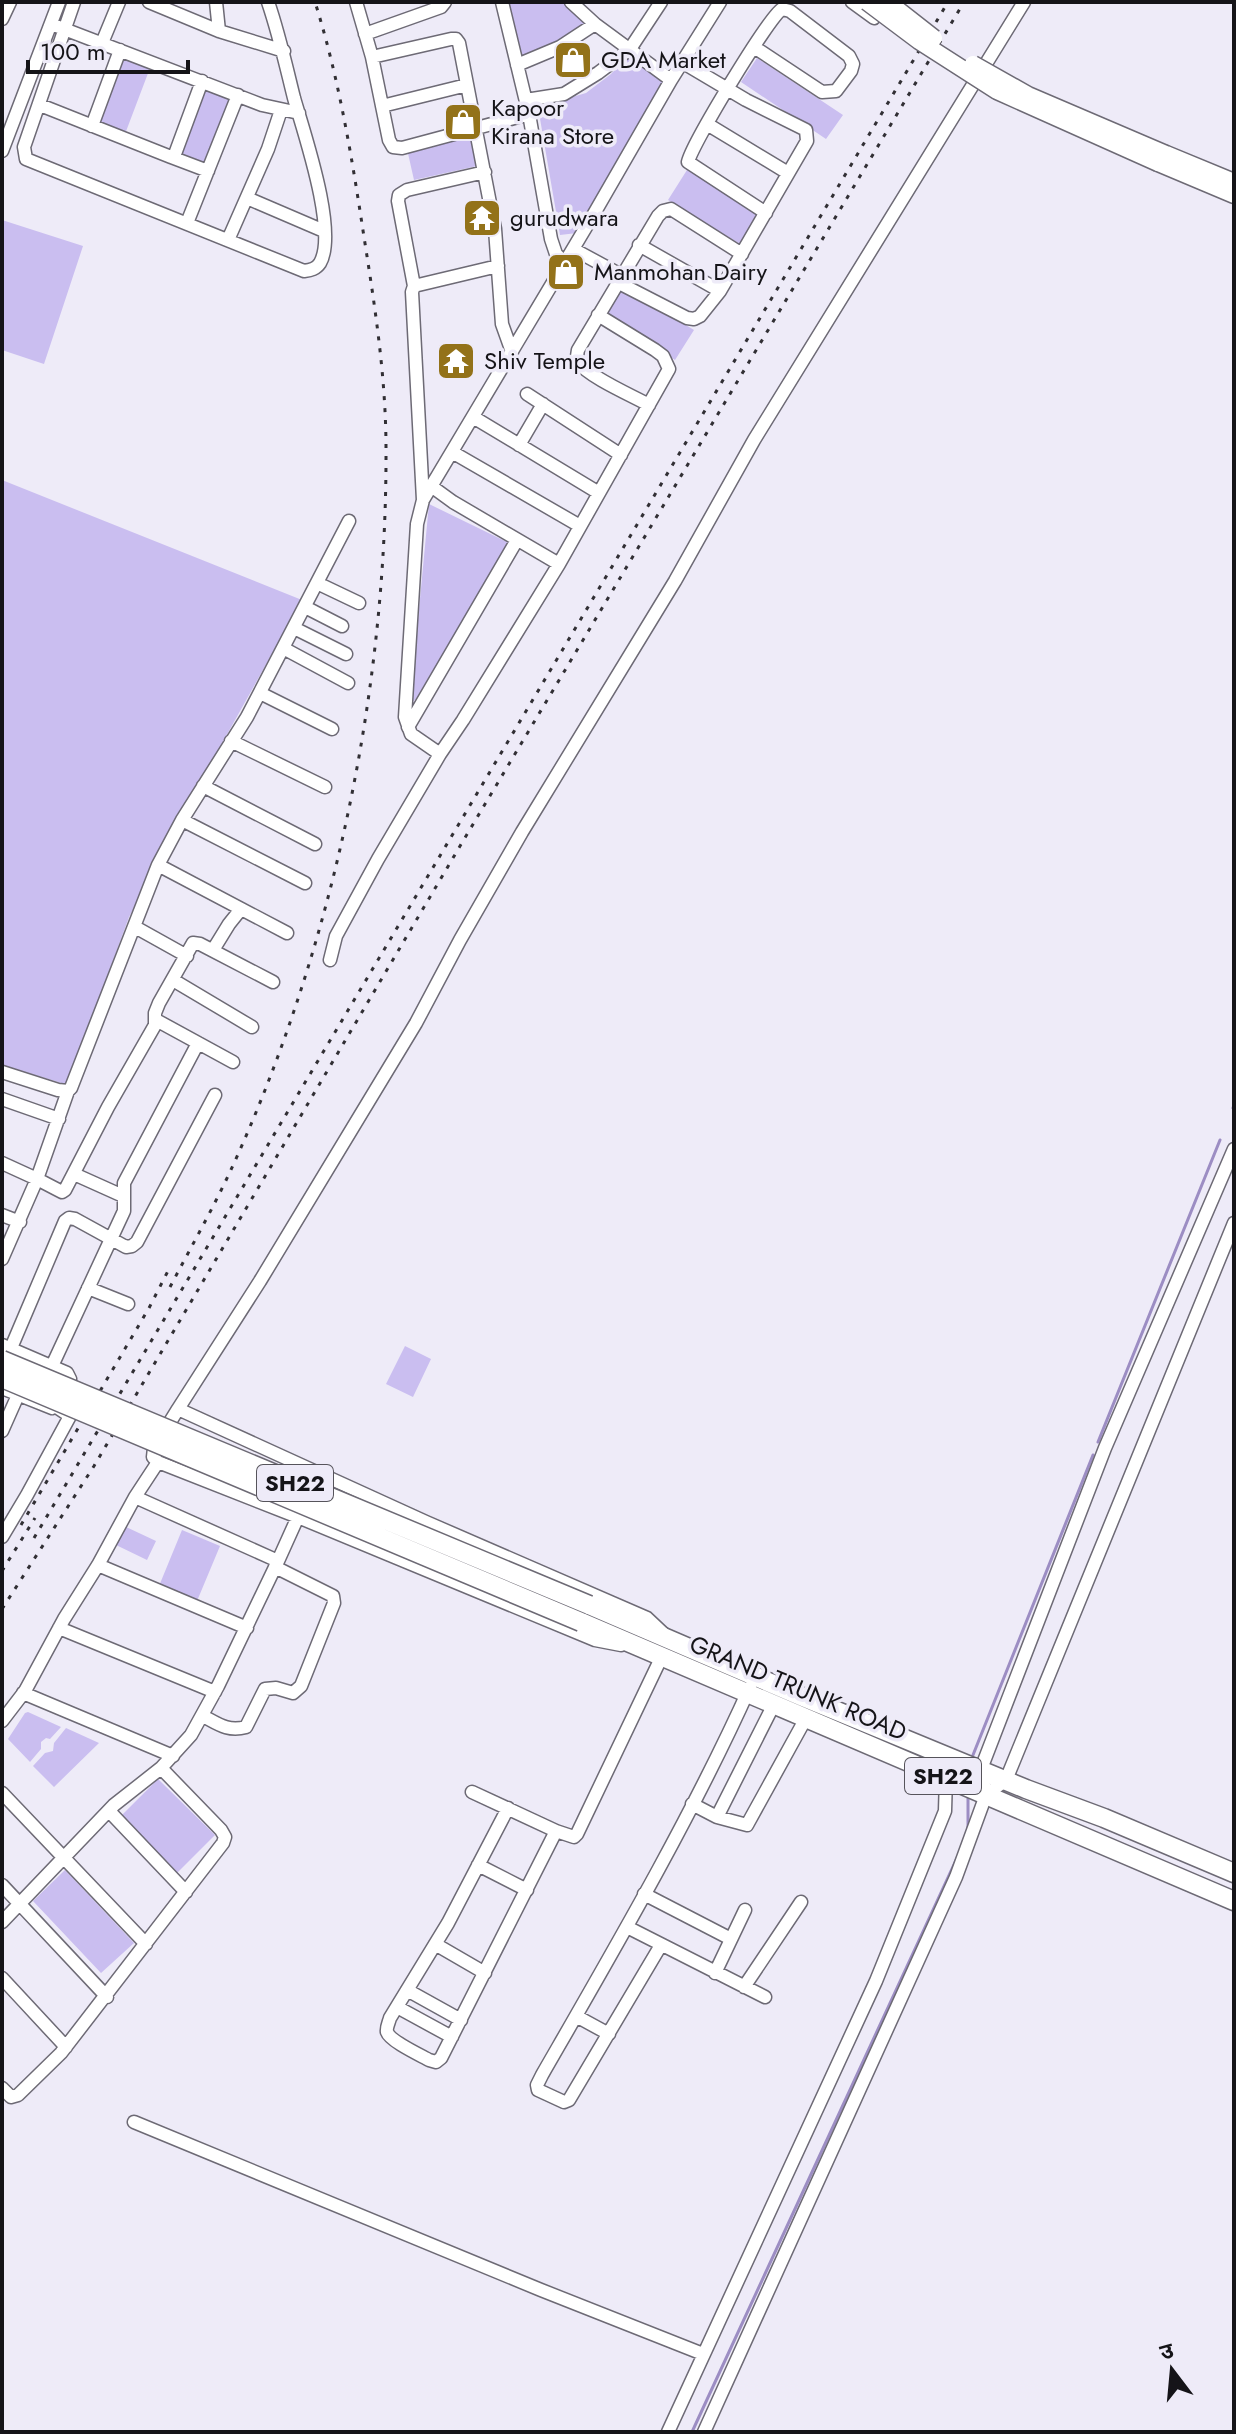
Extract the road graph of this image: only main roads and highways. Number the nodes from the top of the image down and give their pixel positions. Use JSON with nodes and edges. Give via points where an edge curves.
{"nodes":[{"id":1,"x":867,"y":2,"type":"edge"},
{"id":2,"x":888,"y":2,"type":"edge"},
{"id":3,"x":1162,"y":158,"type":"junction"},
{"id":4,"x":1234,"y":182,"type":"edge"},
{"id":5,"x":1234,"y":195,"type":"edge"},
{"id":6,"x":5,"y":1351,"type":"edge"},
{"id":7,"x":2,"y":1378,"type":"edge"},
{"id":8,"x":585,"y":1614,"type":"junction"},
{"id":9,"x":751,"y":1684,"type":"junction"},
{"id":10,"x":1228,"y":1870,"type":"edge"},
{"id":11,"x":1212,"y":1892,"type":"junction"},
{"id":12,"x":1234,"y":1901,"type":"edge"}],
"edges":[{"from":1,"to":3,"type":"main road","bridge":true,"via":[[997,91]]},
{"from":2,"to":3,"type":"main road","bridge":true,"via":[[988,73]]},
{"from":3,"to":4,"type":"main road"},
{"from":3,"to":5,"type":"main road"},
{"from":6,"to":8,"type":"highway","number":"SH22","bridge":true},
{"from":7,"to":8,"type":"highway","number":"SH22","bridge":true},
{"from":8,"to":9,"type":"highway","name":"GRAND TRUNK ROAD","number":"SH22"},
{"from":9,"to":10,"type":"highway","name":"GRAND TRUNK ROAD","number":"SH22","via":[[981,1769]]},
{"from":9,"to":11,"type":"highway","name":"GRAND TRUNK ROAD","number":"SH22","via":[[774,1704]]},
{"from":10,"to":11,"type":"highway"},
{"from":11,"to":12,"type":"highway","name":"GRAND TRUNK ROAD","number":"SH22"}]}
